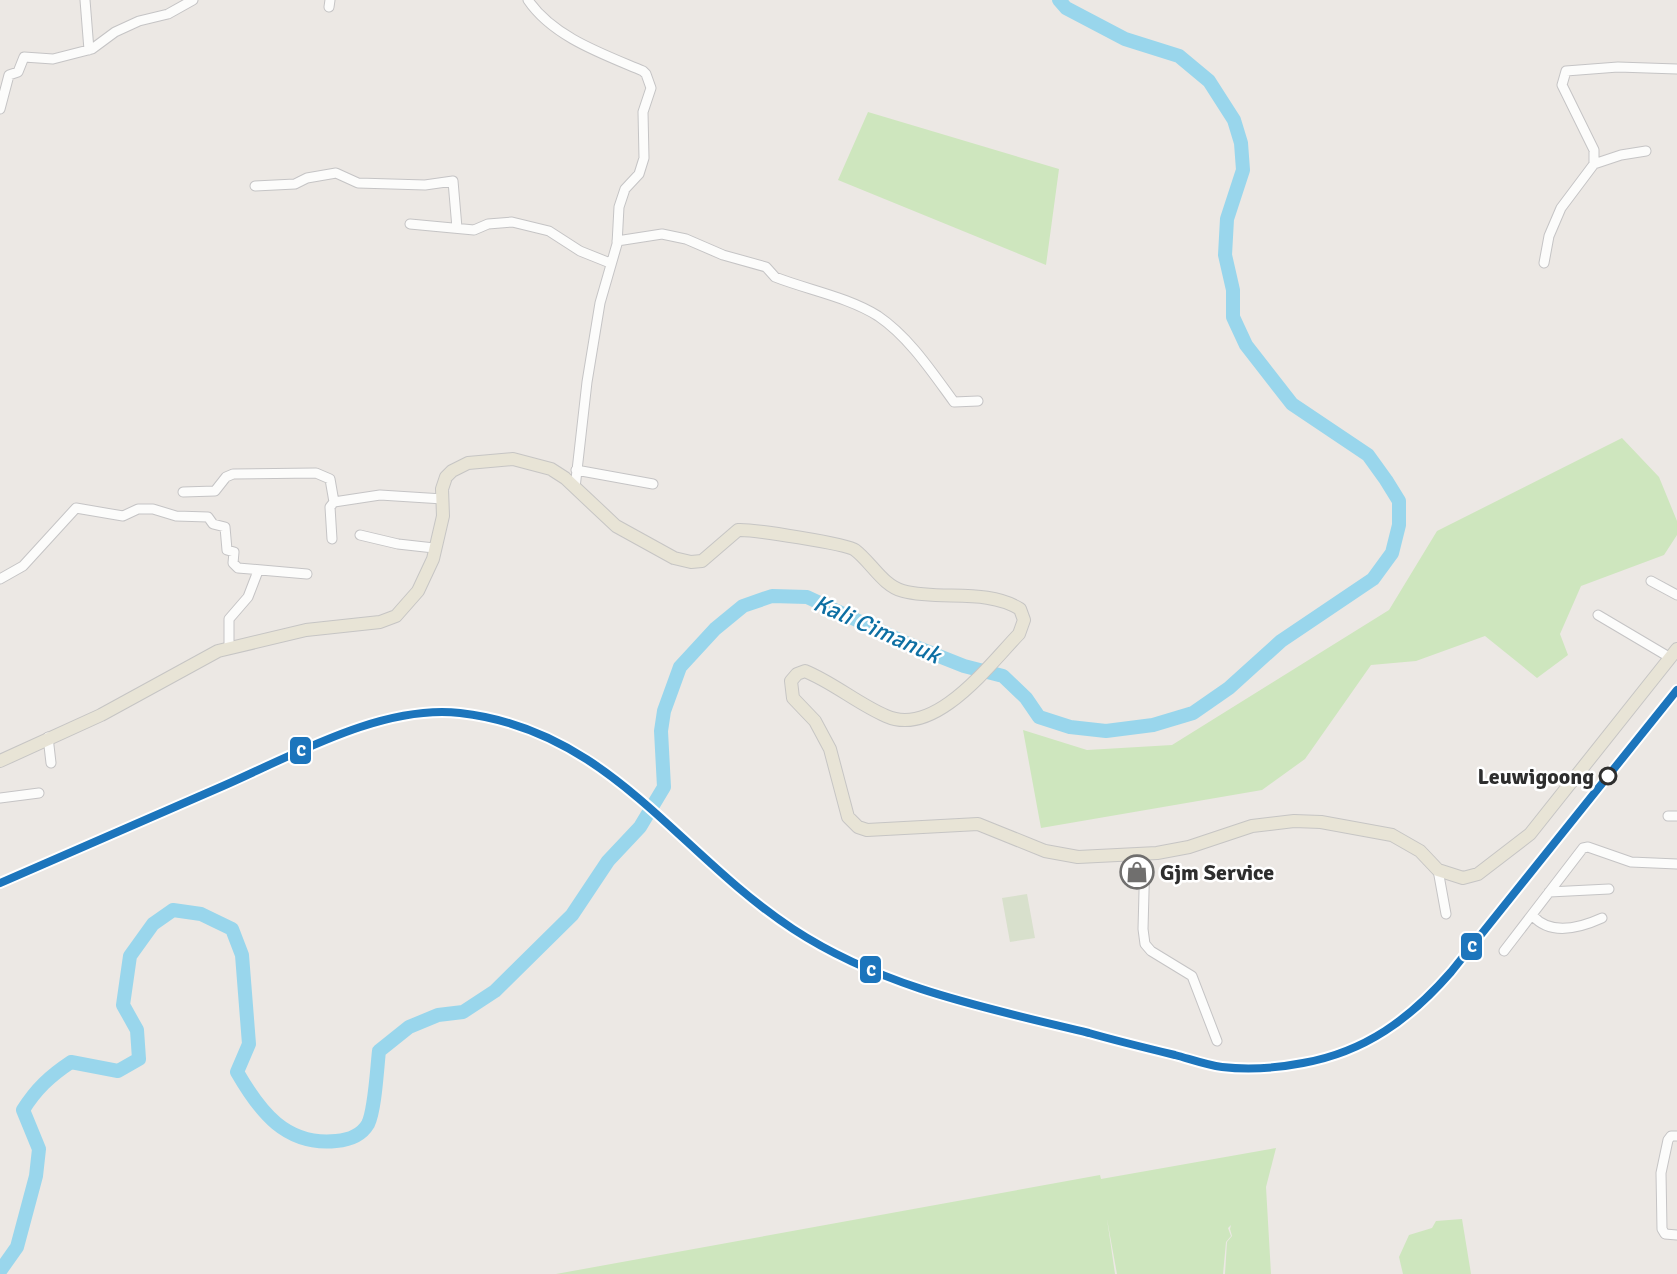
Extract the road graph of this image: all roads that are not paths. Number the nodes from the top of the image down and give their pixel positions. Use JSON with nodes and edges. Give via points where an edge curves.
{"nodes":[{"id":1,"x":85,"y":0,"type":"edge"},
{"id":2,"x":193,"y":0,"type":"edge"},
{"id":3,"x":528,"y":0,"type":"edge"},
{"id":4,"x":88,"y":50,"type":"junction"},
{"id":5,"x":1677,"y":69,"type":"edge"},
{"id":6,"x":0,"y":109,"type":"edge"},
{"id":7,"x":1646,"y":151,"type":"dead end"},
{"id":8,"x":1594,"y":164,"type":"junction"},
{"id":9,"x":255,"y":186,"type":"dead end"},
{"id":10,"x":410,"y":224,"type":"dead end"},
{"id":11,"x":457,"y":228,"type":"junction"},
{"id":12,"x":617,"y":241,"type":"junction"},
{"id":13,"x":610,"y":263,"type":"junction"},
{"id":14,"x":1544,"y":263,"type":"dead end"},
{"id":15,"x":901,"y":338,"type":"junction"},
{"id":16,"x":916,"y":339,"type":"dead end"},
{"id":17,"x":978,"y":401,"type":"dead end"},
{"id":18,"x":576,"y":471,"type":"junction"},
{"id":19,"x":653,"y":484,"type":"dead end"},
{"id":20,"x":575,"y":488,"type":"junction"},
{"id":21,"x":183,"y":492,"type":"dead end"},
{"id":22,"x":443,"y":500,"type":"junction"},
{"id":23,"x":334,"y":502,"type":"junction"},
{"id":24,"x":360,"y":535,"type":"dead end"},
{"id":25,"x":332,"y":539,"type":"dead end"},
{"id":26,"x":434,"y":549,"type":"junction"},
{"id":27,"x":258,"y":571,"type":"junction"},
{"id":28,"x":307,"y":574,"type":"dead end"},
{"id":29,"x":0,"y":579,"type":"edge"},
{"id":30,"x":1651,"y":580,"type":"dead end"},
{"id":31,"x":1677,"y":595,"type":"edge"},
{"id":32,"x":1598,"y":615,"type":"dead end"},
{"id":33,"x":229,"y":648,"type":"junction"},
{"id":34,"x":1673,"y":653,"type":"edge"},
{"id":35,"x":48,"y":737,"type":"junction"},
{"id":36,"x":0,"y":761,"type":"edge"},
{"id":37,"x":51,"y":762,"type":"dead end"},
{"id":38,"x":39,"y":793,"type":"dead end"},
{"id":39,"x":0,"y":798,"type":"edge"},
{"id":40,"x":1145,"y":855,"type":"junction"},
{"id":41,"x":1677,"y":864,"type":"edge"},
{"id":42,"x":1438,"y":870,"type":"junction"},
{"id":43,"x":1609,"y":889,"type":"dead end"},
{"id":44,"x":1549,"y":892,"type":"junction"},
{"id":45,"x":1446,"y":914,"type":"dead end"},
{"id":46,"x":1533,"y":916,"type":"junction"},
{"id":47,"x":1602,"y":918,"type":"dead end"},
{"id":48,"x":1504,"y":951,"type":"dead end"},
{"id":49,"x":1218,"y":1041,"type":"dead end"},
{"id":50,"x":1677,"y":1136,"type":"edge"},
{"id":51,"x":1677,"y":1235,"type":"edge"}],
"edges":[{"from":1,"to":4,"type":"street"},
{"from":2,"to":4,"type":"street","via":[[168,14],[115,32]]},
{"from":3,"to":12,"type":"street","via":[[569,37],[643,70],[650,82],[643,112],[644,158],[639,174],[625,189],[618,207]]},
{"from":4,"to":6,"type":"street","via":[[53,59],[24,57],[18,72],[9,75]]},
{"from":5,"to":8,"type":"street","via":[[1566,71],[1562,85],[1594,150]]},
{"from":7,"to":8,"type":"street"},
{"from":8,"to":14,"type":"street","via":[[1561,208],[1549,236]]},
{"from":9,"to":11,"type":"street","via":[[296,184],[336,173],[358,183],[424,186],[453,181]]},
{"from":10,"to":11,"type":"street"},
{"from":11,"to":13,"type":"street","via":[[474,230],[502,222],[521,223],[549,231],[573,247]]},
{"from":12,"to":13,"type":"street"},
{"from":12,"to":15,"type":"street","via":[[662,234],[686,239],[766,267],[775,277],[858,307],[878,317]]},
{"from":13,"to":18,"type":"street","via":[[589,370]]},
{"from":15,"to":16,"type":"street"},
{"from":15,"to":17,"type":"street","via":[[917,352],[954,402]]},
{"from":18,"to":19,"type":"street"},
{"from":18,"to":20,"type":"street"},
{"from":20,"to":22,"type":"main road","via":[[551,469],[513,459],[491,460],[468,463],[452,471],[442,489]]},
{"from":20,"to":40,"type":"main road","via":[[616,526],[680,560],[702,561],[738,530],[766,531],[850,546],[902,591],[985,597],[1013,604],[1023,613],[1022,628],[952,700],[924,719],[903,721],[871,709],[806,671],[796,674],[790,687],[793,698],[825,739],[851,822],[858,827],[885,831],[972,823],[1064,856]]},
{"from":21,"to":23,"type":"street","via":[[215,491],[232,474],[316,473],[330,479]]},
{"from":22,"to":23,"type":"street","via":[[380,495]]},
{"from":22,"to":26,"type":"main road"},
{"from":23,"to":25,"type":"street","via":[[330,507]]},
{"from":24,"to":26,"type":"street"},
{"from":26,"to":33,"type":"main road","via":[[418,591],[387,621],[314,629]]},
{"from":27,"to":28,"type":"street"},
{"from":27,"to":29,"type":"street","via":[[238,568],[233,563],[234,552],[226,548],[225,527],[213,524],[208,516],[176,516],[138,509],[123,516],[76,508],[23,566]]},
{"from":27,"to":33,"type":"street","via":[[248,597],[229,619]]},
{"from":30,"to":31,"type":"street"},
{"from":32,"to":34,"type":"street"},
{"from":33,"to":35,"type":"main road","via":[[101,715]]},
{"from":34,"to":42,"type":"main road","via":[[1515,848],[1470,878],[1453,877]]},
{"from":35,"to":36,"type":"main road"},
{"from":35,"to":37,"type":"street"},
{"from":38,"to":39,"type":"street"},
{"from":40,"to":42,"type":"main road","via":[[1189,847],[1252,826],[1321,822],[1392,835],[1420,851]]},
{"from":40,"to":49,"type":"street","via":[[1145,944],[1192,976]]},
{"from":41,"to":44,"type":"street","via":[[1631,862],[1585,848]]},
{"from":42,"to":45,"type":"street"},
{"from":43,"to":44,"type":"street"},
{"from":44,"to":46,"type":"street"},
{"from":46,"to":47,"type":"street","via":[[1540,924],[1554,928],[1579,926]]},
{"from":46,"to":48,"type":"street"},
{"from":50,"to":51,"type":"street","via":[[1668,1140],[1661,1173],[1662,1229],[1665,1234]]}]}
